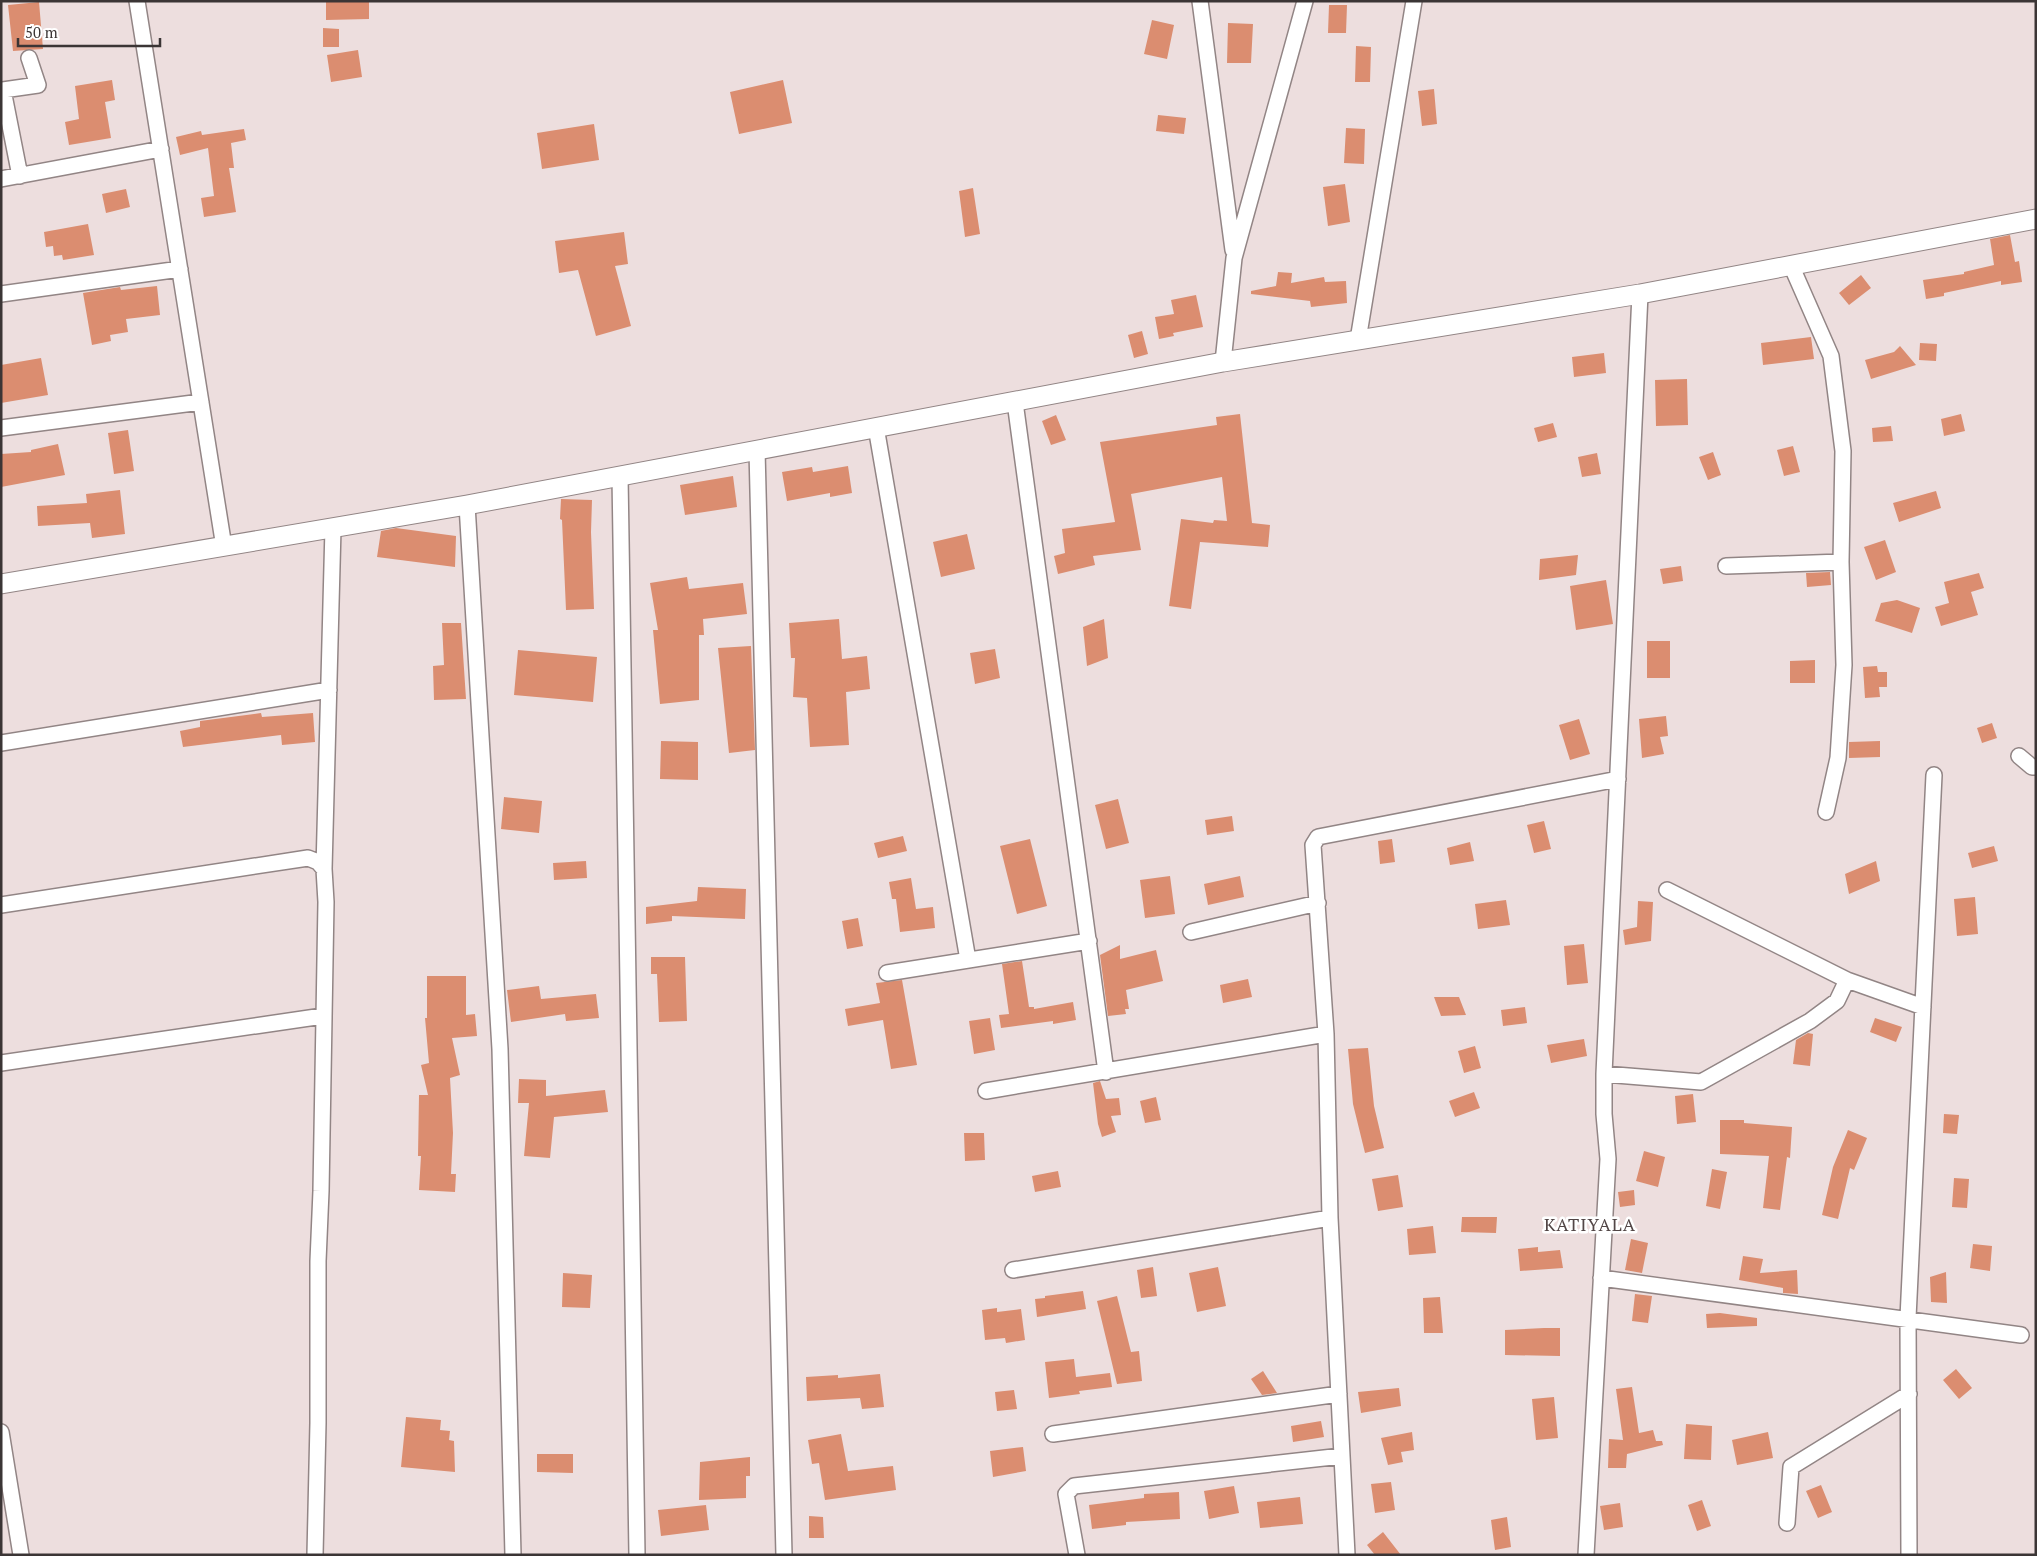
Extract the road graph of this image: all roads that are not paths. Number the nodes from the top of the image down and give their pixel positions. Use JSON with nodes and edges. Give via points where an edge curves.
{"nodes":[{"id":1,"x":137,"y":1,"type":"edge"},
{"id":2,"x":1200,"y":1,"type":"edge"},
{"id":3,"x":1305,"y":1,"type":"edge"},
{"id":4,"x":1414,"y":1,"type":"edge"},
{"id":5,"x":29,"y":58,"type":"dead end"},
{"id":6,"x":161,"y":150,"type":"junction"},
{"id":7,"x":20,"y":176,"type":"junction"},
{"id":8,"x":1,"y":179,"type":"edge"},
{"id":9,"x":2036,"y":219,"type":"edge"},
{"id":10,"x":1234,"y":258,"type":"junction"},
{"id":11,"x":1791,"y":265,"type":"junction"},
{"id":12,"x":180,"y":269,"type":"junction"},
{"id":13,"x":1,"y":294,"type":"edge"},
{"id":14,"x":1640,"y":294,"type":"junction"},
{"id":15,"x":1358,"y":340,"type":"junction"},
{"id":16,"x":1223,"y":362,"type":"junction"},
{"id":17,"x":201,"y":402,"type":"junction"},
{"id":18,"x":1015,"y":402,"type":"junction"},
{"id":19,"x":1,"y":428,"type":"edge"},
{"id":20,"x":876,"y":428,"type":"junction"},
{"id":21,"x":757,"y":450,"type":"junction"},
{"id":22,"x":620,"y":476,"type":"junction"},
{"id":23,"x":467,"y":505,"type":"junction"},
{"id":24,"x":333,"y":528,"type":"junction"},
{"id":25,"x":224,"y":547,"type":"junction"},
{"id":26,"x":1841,"y":562,"type":"junction"},
{"id":27,"x":1726,"y":566,"type":"dead end"},
{"id":28,"x":1,"y":584,"type":"edge"},
{"id":29,"x":329,"y":690,"type":"junction"},
{"id":30,"x":1,"y":743,"type":"edge"},
{"id":31,"x":2019,"y":756,"type":"dead end"},
{"id":32,"x":2036,"y":767,"type":"edge"},
{"id":33,"x":1934,"y":775,"type":"dead end"},
{"id":34,"x":1618,"y":779,"type":"junction"},
{"id":35,"x":1826,"y":812,"type":"dead end"},
{"id":36,"x":324,"y":869,"type":"junction"},
{"id":37,"x":1667,"y":890,"type":"dead end"},
{"id":38,"x":1318,"y":903,"type":"junction"},
{"id":39,"x":1,"y":906,"type":"edge"},
{"id":40,"x":1191,"y":932,"type":"dead end"},
{"id":41,"x":1088,"y":942,"type":"junction"},
{"id":42,"x":968,"y":960,"type":"junction"},
{"id":43,"x":887,"y":972,"type":"dead end"},
{"id":44,"x":1847,"y":980,"type":"junction"},
{"id":45,"x":1923,"y":1007,"type":"junction"},
{"id":46,"x":323,"y":1016,"type":"junction"},
{"id":47,"x":1326,"y":1034,"type":"junction"},
{"id":48,"x":1,"y":1063,"type":"edge"},
{"id":49,"x":1106,"y":1072,"type":"junction"},
{"id":50,"x":1604,"y":1074,"type":"junction"},
{"id":51,"x":986,"y":1091,"type":"dead end"},
{"id":52,"x":1330,"y":1218,"type":"junction"},
{"id":53,"x":1013,"y":1270,"type":"dead end"},
{"id":54,"x":1601,"y":1278,"type":"junction"},
{"id":55,"x":1908,"y":1318,"type":"junction"},
{"id":56,"x":2022,"y":1335,"type":"dead end"},
{"id":57,"x":1339,"y":1394,"type":"junction"},
{"id":58,"x":1909,"y":1394,"type":"junction"},
{"id":59,"x":1053,"y":1434,"type":"dead end"},
{"id":60,"x":2,"y":1437,"type":"edge"},
{"id":61,"x":1342,"y":1456,"type":"junction"},
{"id":62,"x":1787,"y":1523,"type":"dead end"},
{"id":63,"x":21,"y":1555,"type":"edge"},
{"id":64,"x":315,"y":1555,"type":"edge"},
{"id":65,"x":513,"y":1555,"type":"edge"},
{"id":66,"x":637,"y":1555,"type":"edge"},
{"id":67,"x":784,"y":1555,"type":"edge"},
{"id":68,"x":1077,"y":1555,"type":"edge"},
{"id":69,"x":1347,"y":1555,"type":"edge"},
{"id":70,"x":1586,"y":1555,"type":"edge"},
{"id":71,"x":1909,"y":1555,"type":"edge"}],
"edges":[{"from":1,"to":6,"type":"street"},
{"from":2,"to":10,"type":"street"},
{"from":3,"to":10,"type":"street"},
{"from":4,"to":15,"type":"street"},
{"from":5,"to":7,"type":"street","via":[[38,85],[3,90]]},
{"from":6,"to":7,"type":"street"},
{"from":6,"to":12,"type":"street"},
{"from":7,"to":8,"type":"street"},
{"from":9,"to":11,"type":"street"},
{"from":10,"to":16,"type":"street"},
{"from":11,"to":14,"type":"street"},
{"from":11,"to":26,"type":"street","via":[[1831,356],[1843,452]]},
{"from":12,"to":13,"type":"street"},
{"from":12,"to":17,"type":"street"},
{"from":14,"to":15,"type":"street"},
{"from":14,"to":34,"type":"street"},
{"from":15,"to":16,"type":"street"},
{"from":16,"to":18,"type":"street"},
{"from":17,"to":19,"type":"street"},
{"from":17,"to":25,"type":"street"},
{"from":18,"to":20,"type":"street"},
{"from":18,"to":41,"type":"street"},
{"from":20,"to":21,"type":"street"},
{"from":20,"to":42,"type":"street"},
{"from":21,"to":22,"type":"street"},
{"from":21,"to":67,"type":"street"},
{"from":22,"to":23,"type":"street"},
{"from":22,"to":66,"type":"street"},
{"from":23,"to":24,"type":"street"},
{"from":23,"to":65,"type":"street","via":[[500,1049]]},
{"from":24,"to":25,"type":"street"},
{"from":24,"to":29,"type":"street"},
{"from":25,"to":28,"type":"street"},
{"from":26,"to":27,"type":"street"},
{"from":26,"to":35,"type":"street","via":[[1843,674],[1838,758]]},
{"from":29,"to":30,"type":"street"},
{"from":29,"to":36,"type":"street"},
{"from":31,"to":32,"type":"street"},
{"from":33,"to":45,"type":"street"},
{"from":34,"to":38,"type":"street","via":[[1318,837],[1313,845]]},
{"from":34,"to":50,"type":"street"},
{"from":36,"to":39,"type":"street","via":[[308,858]]},
{"from":36,"to":46,"type":"street"},
{"from":37,"to":44,"type":"street"},
{"from":38,"to":40,"type":"street"},
{"from":38,"to":47,"type":"street"},
{"from":41,"to":42,"type":"street"},
{"from":41,"to":49,"type":"street"},
{"from":42,"to":43,"type":"street"},
{"from":44,"to":45,"type":"street"},
{"from":44,"to":50,"type":"street","via":[[1837,1001],[1810,1021],[1701,1082]]},
{"from":45,"to":55,"type":"street"},
{"from":46,"to":48,"type":"street"},
{"from":46,"to":64,"type":"street"},
{"from":47,"to":49,"type":"street"},
{"from":47,"to":52,"type":"street"},
{"from":49,"to":51,"type":"street"},
{"from":50,"to":54,"type":"street","via":[[1608,1159]]},
{"from":52,"to":53,"type":"street"},
{"from":52,"to":57,"type":"street"},
{"from":54,"to":55,"type":"street"},
{"from":54,"to":70,"type":"street"},
{"from":55,"to":56,"type":"street"},
{"from":55,"to":58,"type":"street"},
{"from":57,"to":59,"type":"street"},
{"from":57,"to":61,"type":"street"},
{"from":58,"to":62,"type":"street","via":[[1791,1467]]},
{"from":58,"to":71,"type":"street"},
{"from":60,"to":63,"type":"street"},
{"from":61,"to":68,"type":"street","via":[[1074,1486],[1066,1494]]},
{"from":61,"to":69,"type":"street"}]}
